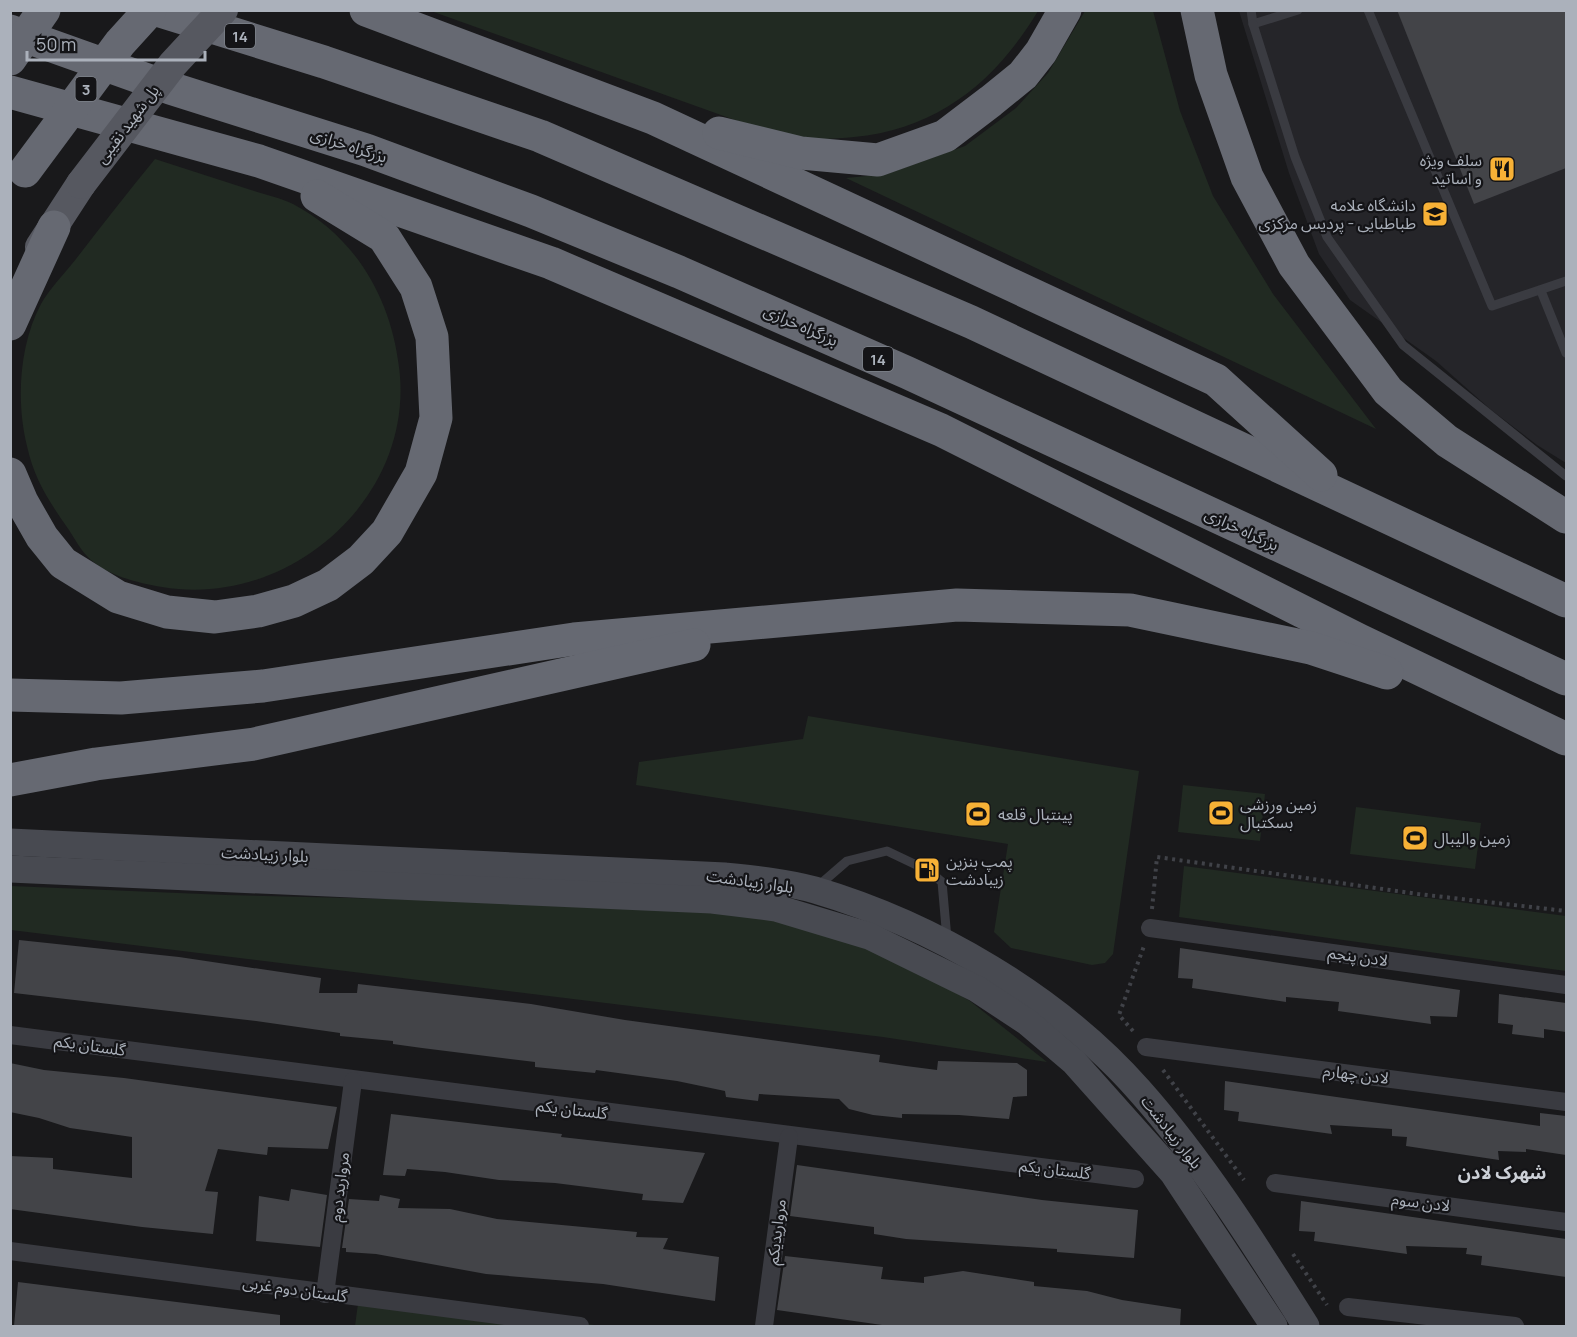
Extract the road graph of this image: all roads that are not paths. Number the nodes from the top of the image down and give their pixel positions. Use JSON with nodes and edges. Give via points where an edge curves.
{"nodes":[{"id":1,"x":44,"y":10,"type":"edge"},
{"id":2,"x":150,"y":10,"type":"edge"},
{"id":3,"x":157,"y":10,"type":"edge"},
{"id":4,"x":223,"y":10,"type":"edge"},
{"id":5,"x":366,"y":10,"type":"edge"},
{"id":6,"x":1065,"y":10,"type":"edge"},
{"id":7,"x":1197,"y":10,"type":"edge"},
{"id":8,"x":1251,"y":10,"type":"edge"},
{"id":9,"x":1298,"y":10,"type":"edge"},
{"id":10,"x":1368,"y":10,"type":"edge"},
{"id":11,"x":1253,"y":24,"type":"junction"},
{"id":12,"x":10,"y":31,"type":"edge"},
{"id":13,"x":10,"y":59,"type":"edge"},
{"id":14,"x":10,"y":92,"type":"edge"},
{"id":15,"x":653,"y":118,"type":"junction"},
{"id":16,"x":259,"y":161,"type":"junction"},
{"id":17,"x":18,"y":179,"type":"edge"},
{"id":18,"x":54,"y":227,"type":"junction"},
{"id":19,"x":1566,"y":281,"type":"edge"},
{"id":20,"x":10,"y":288,"type":"edge"},
{"id":21,"x":1541,"y":291,"type":"junction"},
{"id":22,"x":10,"y":324,"type":"edge"},
{"id":23,"x":1566,"y":353,"type":"edge"},
{"id":24,"x":10,"y":474,"type":"edge"},
{"id":25,"x":1566,"y":476,"type":"edge"},
{"id":26,"x":1347,"y":498,"type":"junction"},
{"id":27,"x":1566,"y":517,"type":"edge"},
{"id":28,"x":1566,"y":601,"type":"edge"},
{"id":29,"x":838,"y":614,"type":"junction"},
{"id":30,"x":1566,"y":679,"type":"edge"},
{"id":31,"x":10,"y":695,"type":"edge"},
{"id":32,"x":1515,"y":714,"type":"junction"},
{"id":33,"x":1566,"y":740,"type":"edge"},
{"id":34,"x":10,"y":780,"type":"edge"},
{"id":35,"x":10,"y":842,"type":"edge"},
{"id":36,"x":10,"y":869,"type":"edge"},
{"id":37,"x":813,"y":890,"type":"junction"},
{"id":38,"x":1150,"y":928,"type":"road end"},
{"id":39,"x":947,"y":944,"type":"junction"},
{"id":40,"x":1566,"y":985,"type":"edge"},
{"id":41,"x":10,"y":1035,"type":"edge"},
{"id":42,"x":1146,"y":1047,"type":"road end"},
{"id":43,"x":353,"y":1081,"type":"junction"},
{"id":44,"x":1566,"y":1102,"type":"edge"},
{"id":45,"x":789,"y":1137,"type":"junction"},
{"id":46,"x":1135,"y":1179,"type":"dead end"},
{"id":47,"x":1275,"y":1183,"type":"dead end"},
{"id":48,"x":1566,"y":1222,"type":"edge"},
{"id":49,"x":10,"y":1251,"type":"edge"},
{"id":50,"x":325,"y":1294,"type":"junction"},
{"id":51,"x":1348,"y":1307,"type":"dead end"},
{"id":52,"x":580,"y":1326,"type":"edge"},
{"id":53,"x":764,"y":1326,"type":"edge"},
{"id":54,"x":1274,"y":1326,"type":"edge"},
{"id":55,"x":1306,"y":1326,"type":"edge"},
{"id":56,"x":1515,"y":1326,"type":"edge"}],
"edges":[{"from":1,"to":13,"type":"highway","bridge":true},
{"from":2,"to":17,"type":"highway","number":"3","bridge":true,"via":[[120,42]]},
{"from":3,"to":26,"type":"highway","number":"14","via":[[540,136],[971,322]]},
{"from":4,"to":18,"type":"main road","name":"پل شهید نقیبی","bridge":true,"via":[[173,64],[81,184]]},
{"from":5,"to":15,"type":"highway"},
{"from":6,"to":15,"type":"highway","via":[[1023,75],[991,101],[945,136],[878,160],[801,153]]},
{"from":7,"to":27,"type":"highway","via":[[1211,75],[1247,177],[1294,264],[1388,391],[1447,441]]},
{"from":8,"to":11,"type":"lane"},
{"from":9,"to":11,"type":"lane"},
{"from":10,"to":21,"type":"lane","via":[[1492,306]]},
{"from":11,"to":25,"type":"lane","via":[[1295,157],[1327,237],[1403,345]]},
{"from":12,"to":30,"type":"highway","name":"بزرگراه خرازی","number":"14","via":[[170,88],[366,150],[531,211],[679,272],[909,373]]},
{"from":14,"to":16,"type":"highway"},
{"from":15,"to":26,"type":"highway","via":[[1216,380]]},
{"from":16,"to":24,"type":"highway","via":[[384,237],[416,287],[432,337],[436,417],[421,473],[387,532],[361,560],[328,585],[294,602],[215,617],[167,612],[118,597],[63,563],[42,537]]},
{"from":16,"to":32,"type":"highway","via":[[551,262],[941,430]]},
{"from":18,"to":20,"type":"main road","name":"پل شهید نقیبی"},
{"from":18,"to":22,"type":"highway"},
{"from":19,"to":21,"type":"lane"},
{"from":21,"to":23,"type":"lane"},
{"from":26,"to":28,"type":"highway","number":"14"},
{"from":29,"to":31,"type":"highway","via":[[574,639],[263,686],[121,698]]},
{"from":29,"to":32,"type":"highway","via":[[957,605],[1130,610],[1311,648]]},
{"from":29,"to":34,"type":"highway","via":[[254,744],[96,764]]},
{"from":32,"to":33,"type":"highway"},
{"from":35,"to":37,"type":"street","name":"بلوار زیبادشت","via":[[680,872]]},
{"from":36,"to":54,"type":"street","name":"بلوار زیبادشت","via":[[712,900],[776,908],[869,936],[977,989],[1027,1022],[1074,1062],[1182,1185]]},
{"from":37,"to":39,"type":"street","name":"بلوار زیبادشت"},
{"from":37,"to":39,"type":"lane","via":[[847,861],[887,851],[942,882]]},
{"from":38,"to":40,"type":"street","name":"لادن پنجم"},
{"from":39,"to":55,"type":"street","name":"بلوار زیبادشت","via":[[1043,1002],[1092,1042],[1139,1090],[1240,1223]]},
{"from":41,"to":43,"type":"street","name":"گلستان یکم"},
{"from":42,"to":44,"type":"street","name":"لادن چهارم"},
{"from":43,"to":45,"type":"street","name":"گلستان یکم"},
{"from":43,"to":50,"type":"street","name":"مروارید دوم"},
{"from":45,"to":46,"type":"street","name":"گلستان یکم"},
{"from":45,"to":53,"type":"street","name":"مرواریدیکم"},
{"from":47,"to":48,"type":"street","name":"لادن سوم"},
{"from":49,"to":50,"type":"street","name":"گلستان دوم غربی"},
{"from":50,"to":52,"type":"street","name":"گلستان دوم غربی"},
{"from":51,"to":56,"type":"street"}]}
